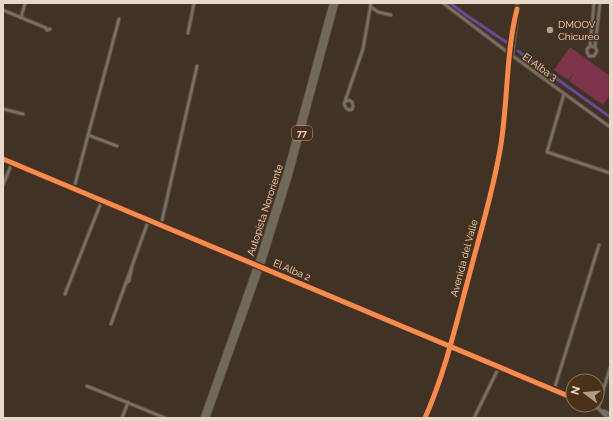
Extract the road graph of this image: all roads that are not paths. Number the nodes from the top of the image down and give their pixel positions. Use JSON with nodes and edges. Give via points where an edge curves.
{"nodes":[{"id":1,"x":25,"y":3,"type":"edge"},
{"id":2,"x":194,"y":3,"type":"edge"},
{"id":3,"x":332,"y":3,"type":"edge"},
{"id":4,"x":336,"y":3,"type":"edge"},
{"id":5,"x":443,"y":3,"type":"edge"},
{"id":6,"x":517,"y":3,"type":"edge"},
{"id":7,"x":594,"y":3,"type":"edge"},
{"id":8,"x":600,"y":3,"type":"edge"},
{"id":9,"x":371,"y":5,"type":"edge"},
{"id":10,"x":3,"y":10,"type":"edge"},
{"id":11,"x":391,"y":15,"type":"dead end"},
{"id":12,"x":21,"y":18,"type":"junction"},
{"id":13,"x":119,"y":19,"type":"dead end"},
{"id":14,"x":46,"y":28,"type":"dead end"},
{"id":15,"x":188,"y":33,"type":"dead end"},
{"id":16,"x":590,"y":46,"type":"junction"},
{"id":17,"x":595,"y":47,"type":"junction"},
{"id":18,"x":511,"y":55,"type":"junction"},
{"id":19,"x":197,"y":66,"type":"dead end"},
{"id":20,"x":564,"y":94,"type":"junction"},
{"id":21,"x":346,"y":102,"type":"dead end"},
{"id":22,"x":3,"y":109,"type":"edge"},
{"id":23,"x":23,"y":114,"type":"dead end"},
{"id":24,"x":610,"y":128,"type":"edge"},
{"id":25,"x":88,"y":135,"type":"junction"},
{"id":26,"x":117,"y":146,"type":"dead end"},
{"id":27,"x":3,"y":159,"type":"edge"},
{"id":28,"x":12,"y":163,"type":"junction"},
{"id":29,"x":610,"y":173,"type":"edge"},
{"id":30,"x":3,"y":185,"type":"edge"},
{"id":31,"x":74,"y":188,"type":"junction"},
{"id":32,"x":102,"y":200,"type":"junction"},
{"id":33,"x":149,"y":219,"type":"junction"},
{"id":34,"x":162,"y":225,"type":"junction"},
{"id":35,"x":599,"y":245,"type":"dead end"},
{"id":36,"x":261,"y":260,"type":"junction"},
{"id":37,"x":257,"y":271,"type":"junction"},
{"id":38,"x":65,"y":294,"type":"dead end"},
{"id":39,"x":111,"y":324,"type":"dead end"},
{"id":40,"x":450,"y":345,"type":"junction"},
{"id":41,"x":499,"y":366,"type":"junction"},
{"id":42,"x":610,"y":368,"type":"edge"},
{"id":43,"x":87,"y":386,"type":"dead end"},
{"id":44,"x":605,"y":387,"type":"edge"},
{"id":45,"x":554,"y":390,"type":"junction"},
{"id":46,"x":565,"y":395,"type":"edge"},
{"id":47,"x":128,"y":402,"type":"junction"},
{"id":48,"x":122,"y":418,"type":"edge"},
{"id":49,"x":165,"y":418,"type":"edge"},
{"id":50,"x":203,"y":418,"type":"edge"},
{"id":51,"x":207,"y":418,"type":"edge"},
{"id":52,"x":425,"y":418,"type":"edge"},
{"id":53,"x":474,"y":418,"type":"edge"}],
"edges":[{"from":1,"to":12,"type":"street"},
{"from":2,"to":15,"type":"street"},
{"from":3,"to":36,"type":"highway","name":"Autopista Nororiente","number":"77"},
{"from":4,"to":36,"type":"highway","name":"Autopista Nororiente","number":"77","via":[[292,167]]},
{"from":5,"to":18,"type":"street","name":"El Alba 3"},
{"from":6,"to":18,"type":"street","name":"Avenida del Valle"},
{"from":7,"to":16,"type":"street"},
{"from":8,"to":17,"type":"street"},
{"from":9,"to":11,"type":"street","via":[[378,12]]},
{"from":9,"to":21,"type":"street","via":[[363,49]]},
{"from":10,"to":12,"type":"street"},
{"from":12,"to":14,"type":"street"},
{"from":13,"to":25,"type":"street"},
{"from":16,"to":17,"type":"street"},
{"from":16,"to":17,"type":"street","via":[[587,52],[591,56],[597,53]]},
{"from":18,"to":20,"type":"street","name":"El Alba 3"},
{"from":18,"to":40,"type":"street","name":"Avenida del Valle","via":[[495,175]]},
{"from":19,"to":34,"type":"street"},
{"from":20,"to":24,"type":"street","name":"El Alba 3"},
{"from":20,"to":29,"type":"street","via":[[547,152]]},
{"from":22,"to":23,"type":"street"},
{"from":25,"to":26,"type":"street"},
{"from":25,"to":31,"type":"street"},
{"from":27,"to":28,"type":"street","name":"El Alba 2"},
{"from":28,"to":30,"type":"street"},
{"from":28,"to":31,"type":"street","name":"El Alba 2"},
{"from":31,"to":32,"type":"street","name":"El Alba 2"},
{"from":32,"to":33,"type":"street","name":"El Alba 2"},
{"from":32,"to":38,"type":"street"},
{"from":33,"to":34,"type":"street","name":"El Alba 2"},
{"from":33,"to":39,"type":"street"},
{"from":34,"to":40,"type":"street","name":"El Alba 2"},
{"from":35,"to":45,"type":"street"},
{"from":36,"to":37,"type":"highway","name":"Autopista Nororiente","number":"77","bridge":true},
{"from":37,"to":50,"type":"highway","name":"Autopista Nororiente","number":"77"},
{"from":37,"to":51,"type":"highway","name":"Autopista Nororiente","number":"77"},
{"from":40,"to":41,"type":"street","name":"El Alba 2"},
{"from":40,"to":52,"type":"street","name":"Avenida del Valle"},
{"from":41,"to":45,"type":"street","name":"El Alba 2"},
{"from":41,"to":53,"type":"street"},
{"from":42,"to":44,"type":"street"},
{"from":43,"to":47,"type":"street"},
{"from":45,"to":46,"type":"street","name":"El Alba 2"},
{"from":47,"to":48,"type":"street"},
{"from":47,"to":49,"type":"street"}]}
